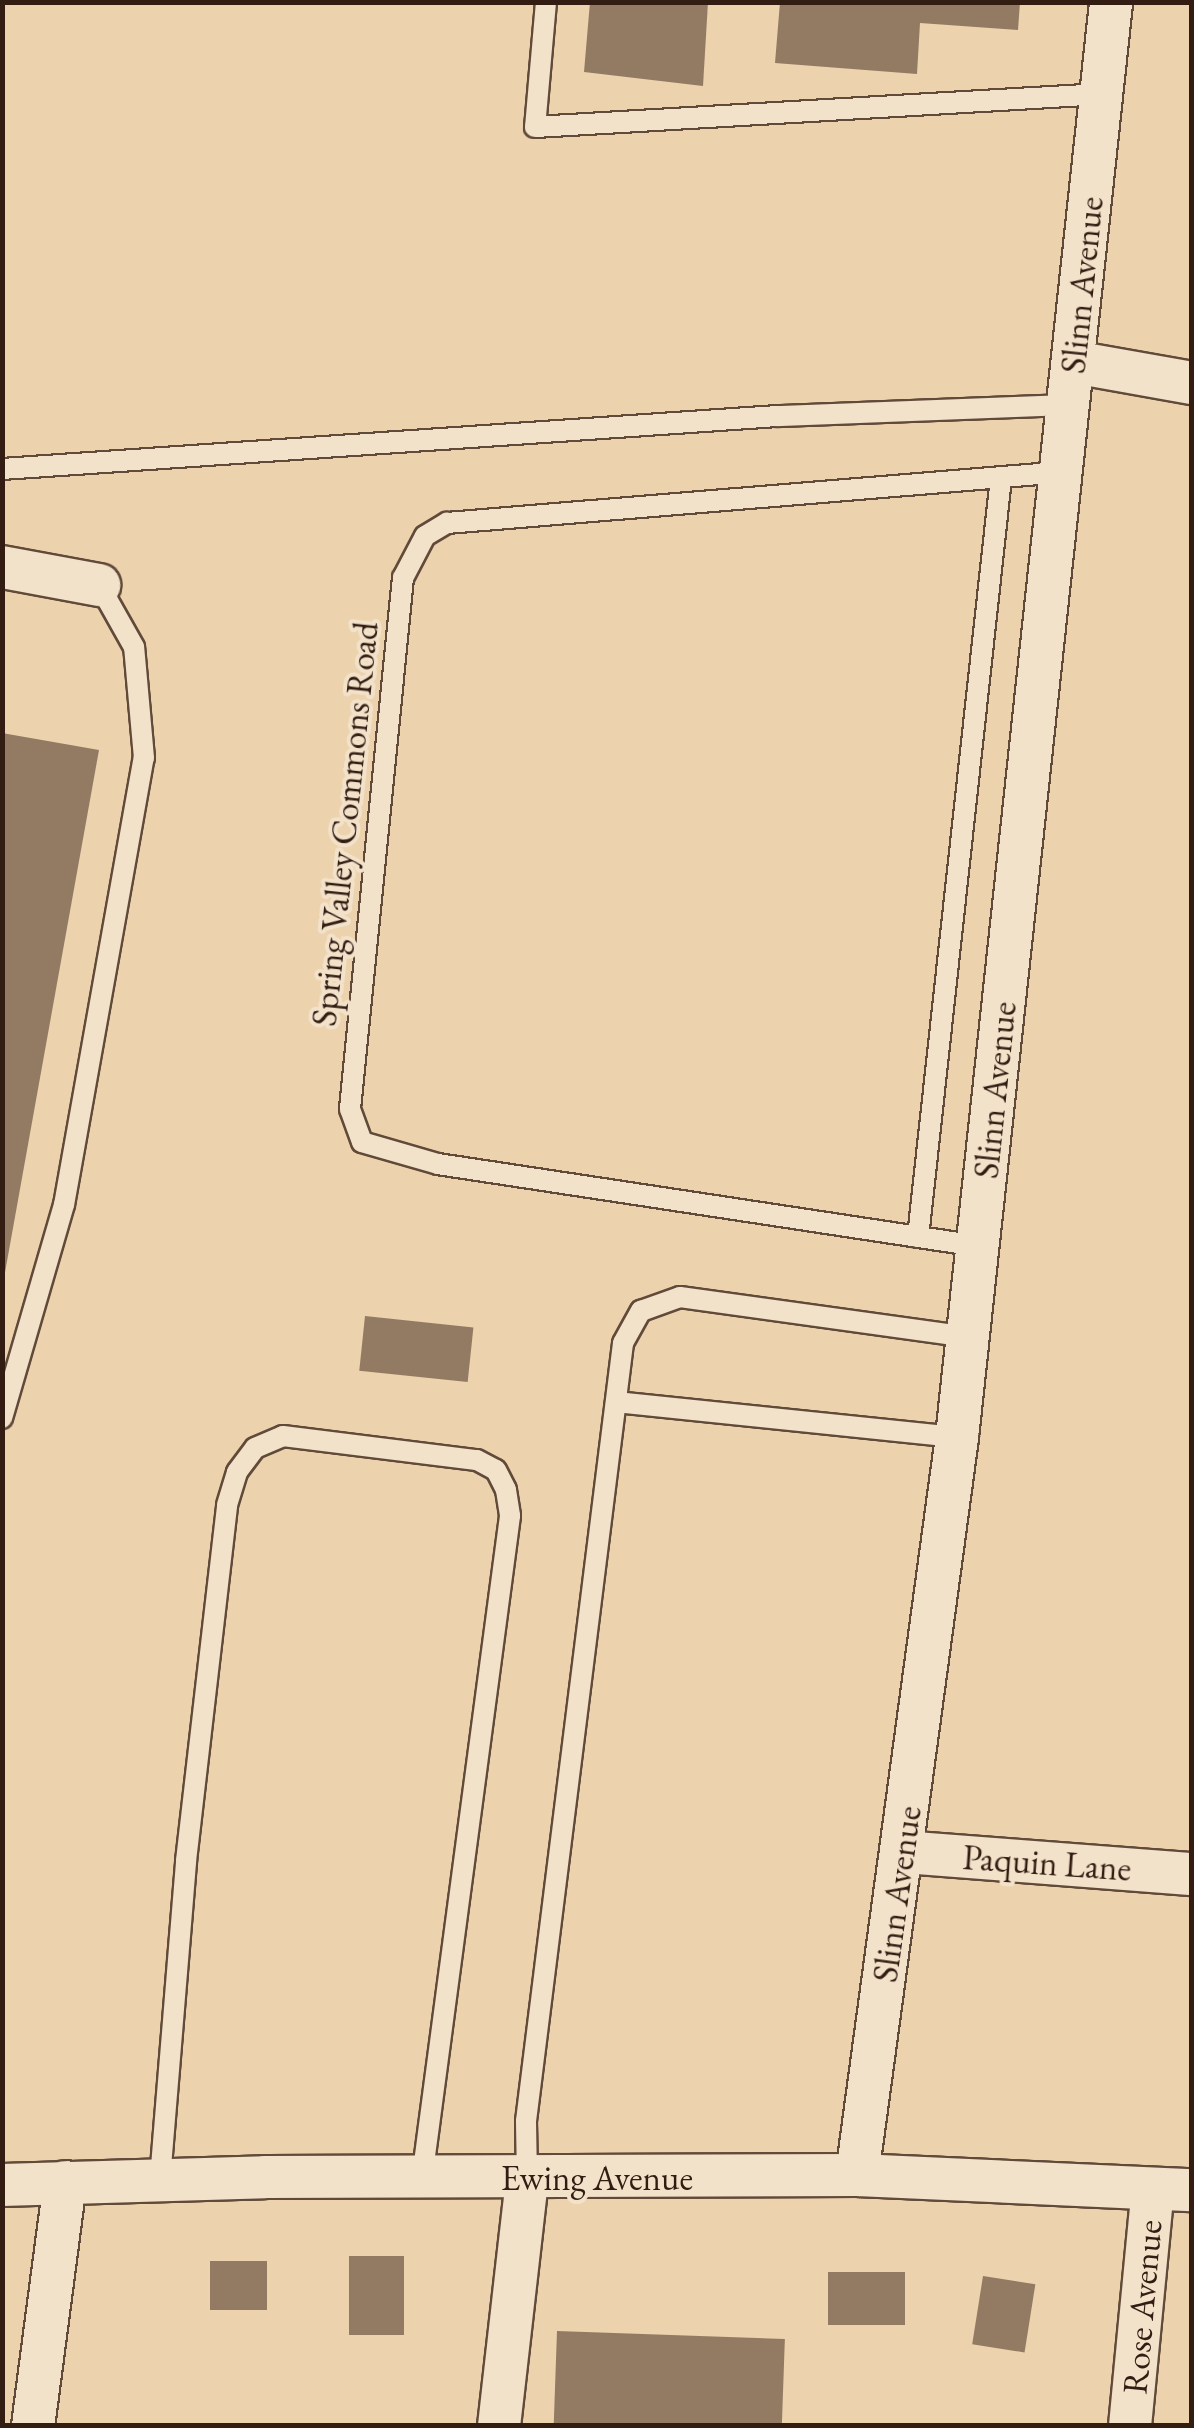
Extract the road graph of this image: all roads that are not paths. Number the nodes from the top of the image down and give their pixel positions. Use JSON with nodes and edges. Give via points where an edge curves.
{"nodes":[{"id":1,"x":546,"y":2,"type":"edge"},
{"id":2,"x":1111,"y":2,"type":"edge"},
{"id":3,"x":1102,"y":94,"type":"junction"},
{"id":4,"x":1074,"y":362,"type":"junction"},
{"id":5,"x":1192,"y":382,"type":"edge"},
{"id":6,"x":1070,"y":405,"type":"junction"},
{"id":7,"x":2,"y":469,"type":"edge"},
{"id":8,"x":1064,"y":472,"type":"junction"},
{"id":9,"x":1001,"y":478,"type":"junction"},
{"id":10,"x":2,"y":567,"type":"edge"},
{"id":11,"x":99,"y":585,"type":"joint"},
{"id":12,"x":918,"y":1237,"type":"junction"},
{"id":13,"x":978,"y":1246,"type":"junction"},
{"id":14,"x":968,"y":1337,"type":"junction"},
{"id":15,"x":616,"y":1402,"type":"junction"},
{"id":16,"x":2,"y":1418,"type":"edge"},
{"id":17,"x":957,"y":1437,"type":"junction"},
{"id":18,"x":903,"y":1852,"type":"junction"},
{"id":19,"x":1192,"y":1874,"type":"edge"},
{"id":20,"x":858,"y":2176,"type":"junction"},
{"id":21,"x":422,"y":2178,"type":"junction"},
{"id":22,"x":160,"y":2179,"type":"junction"},
{"id":23,"x":527,"y":2179,"type":"junction"},
{"id":24,"x":65,"y":2182,"type":"junction"},
{"id":25,"x":2,"y":2185,"type":"edge"},
{"id":26,"x":1172,"y":2190,"type":"edge"},
{"id":27,"x":33,"y":2426,"type":"edge"},
{"id":28,"x":499,"y":2426,"type":"edge"},
{"id":29,"x":1130,"y":2426,"type":"edge"}],
"edges":[{"from":1,"to":3,"type":"lane","via":[[535,127]]},
{"from":2,"to":3,"type":"street","name":"Slinn Avenue"},
{"from":3,"to":4,"type":"street","name":"Slinn Avenue"},
{"from":4,"to":5,"type":"street"},
{"from":4,"to":6,"type":"street","name":"Slinn Avenue"},
{"from":6,"to":7,"type":"lane","via":[[778,416]]},
{"from":6,"to":8,"type":"street","name":"Slinn Avenue"},
{"from":8,"to":9,"type":"lane","name":"Spring Valley Commons Road"},
{"from":8,"to":13,"type":"street","name":"Slinn Avenue"},
{"from":9,"to":12,"type":"lane"},
{"from":9,"to":12,"type":"lane","name":"Spring Valley Commons Road","via":[[447,523],[425,536],[402,578],[350,1109],[362,1142],[438,1164]]},
{"from":10,"to":11,"type":"street"},
{"from":11,"to":16,"type":"lane","via":[[134,647],[144,758],[64,1205]]},
{"from":12,"to":13,"type":"lane","name":"Spring Valley Commons Road"},
{"from":13,"to":14,"type":"street","name":"Slinn Avenue"},
{"from":14,"to":15,"type":"lane","via":[[680,1297],[641,1311],[623,1343]]},
{"from":14,"to":17,"type":"street","name":"Slinn Avenue"},
{"from":15,"to":17,"type":"lane"},
{"from":15,"to":23,"type":"lane","via":[[526,2121]]},
{"from":17,"to":18,"type":"street","name":"Slinn Avenue"},
{"from":18,"to":19,"type":"street","name":"Paquin Lane"},
{"from":18,"to":20,"type":"street","name":"Slinn Avenue"},
{"from":20,"to":23,"type":"street","name":"Ewing Avenue"},
{"from":20,"to":26,"type":"street","name":"Ewing Avenue"},
{"from":21,"to":22,"type":"street","name":"Ewing Avenue"},
{"from":21,"to":22,"type":"lane","via":[[510,1516],[506,1490],[496,1470],[477,1460],[283,1436],[254,1448],[237,1472],[227,1505],[186,1861]]},
{"from":21,"to":23,"type":"street","name":"Ewing Avenue"},
{"from":22,"to":24,"type":"street","name":"Ewing Avenue"},
{"from":23,"to":28,"type":"street"},
{"from":24,"to":25,"type":"street","name":"Ewing Avenue"},
{"from":24,"to":27,"type":"street"},
{"from":26,"to":29,"type":"street","name":"Rose Avenue"}]}
